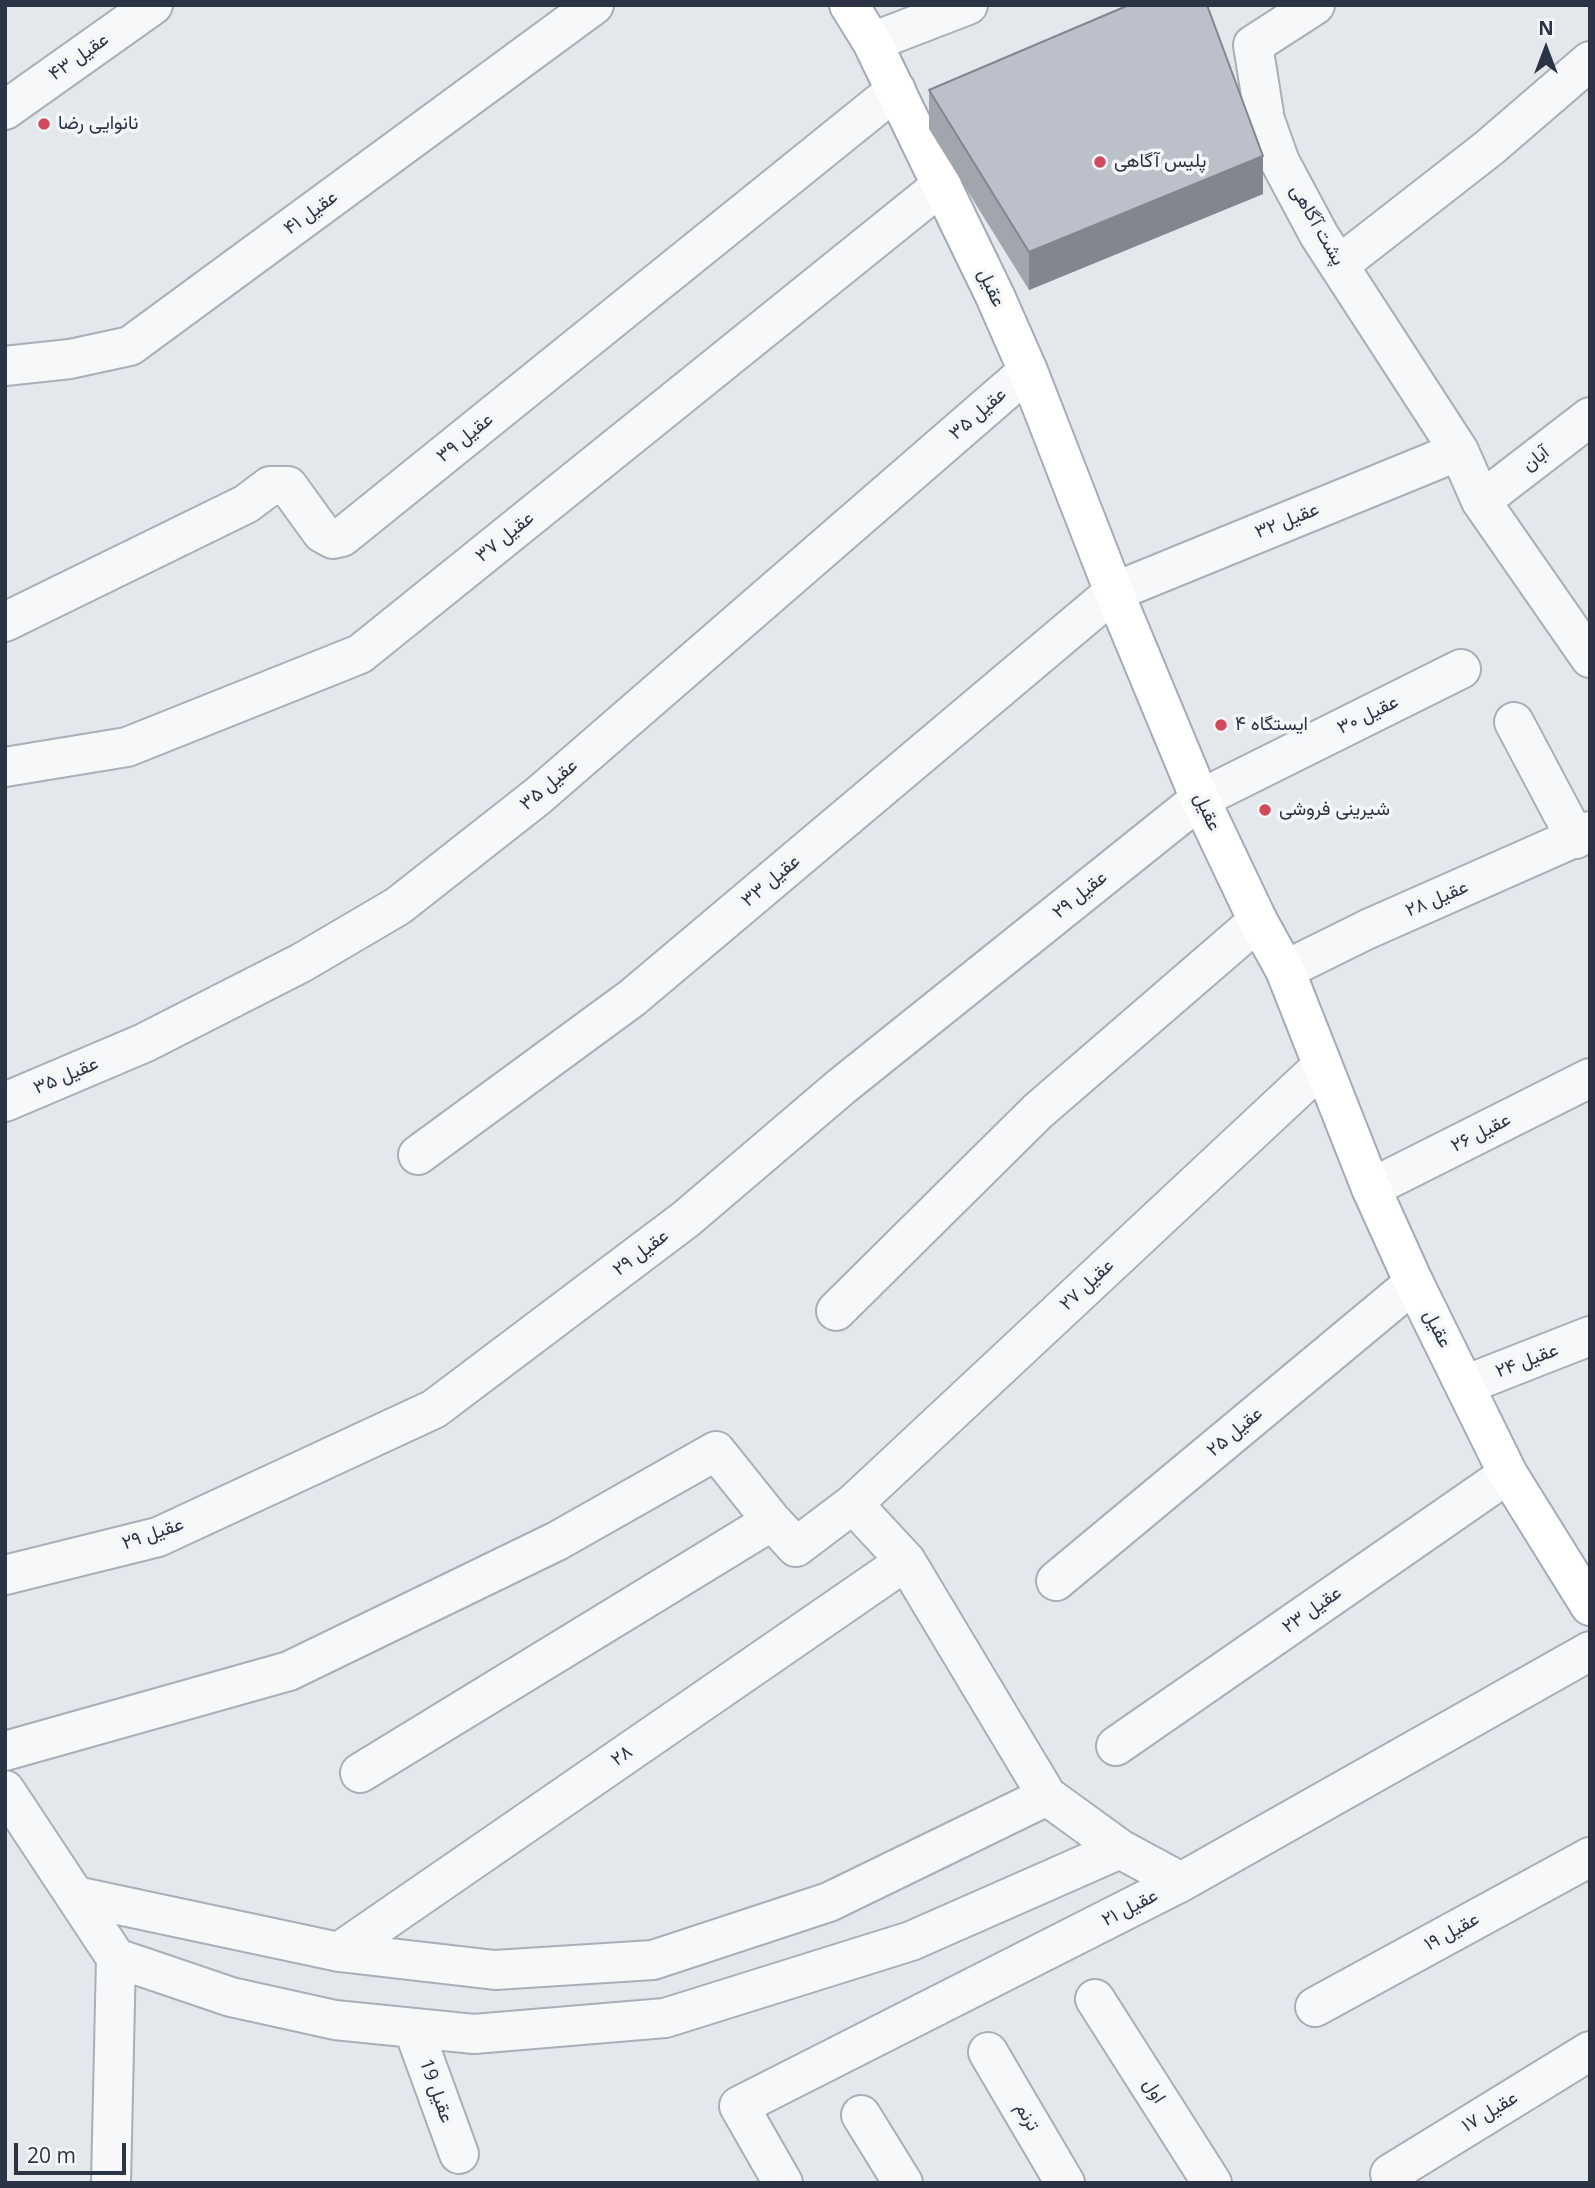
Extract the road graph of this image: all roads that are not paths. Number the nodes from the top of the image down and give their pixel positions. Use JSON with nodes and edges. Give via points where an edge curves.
{"nodes":[{"id":1,"x":153,"y":5,"type":"edge"},
{"id":2,"x":594,"y":5,"type":"edge"},
{"id":3,"x":849,"y":5,"type":"edge"},
{"id":4,"x":968,"y":5,"type":"edge"},
{"id":5,"x":1315,"y":5,"type":"edge"},
{"id":6,"x":872,"y":42,"type":"junction"},
{"id":7,"x":1590,"y":61,"type":"edge"},
{"id":8,"x":895,"y":90,"type":"junction"},
{"id":9,"x":5,"y":110,"type":"edge"},
{"id":10,"x":942,"y":185,"type":"junction"},
{"id":11,"x":1339,"y":265,"type":"junction"},
{"id":12,"x":5,"y":366,"type":"edge"},
{"id":13,"x":1028,"y":370,"type":"junction"},
{"id":14,"x":1590,"y":417,"type":"edge"},
{"id":15,"x":1460,"y":451,"type":"junction"},
{"id":16,"x":1481,"y":501,"type":"junction"},
{"id":17,"x":1114,"y":592,"type":"junction"},
{"id":18,"x":5,"y":622,"type":"edge"},
{"id":19,"x":1590,"y":658,"type":"edge"},
{"id":20,"x":1461,"y":669,"type":"dead end"},
{"id":21,"x":1514,"y":722,"type":"dead end"},
{"id":22,"x":5,"y":767,"type":"edge"},
{"id":23,"x":1200,"y":799,"type":"junction"},
{"id":24,"x":1583,"y":835,"type":"edge"},
{"id":25,"x":1258,"y":921,"type":"junction"},
{"id":26,"x":1285,"y":970,"type":"junction"},
{"id":27,"x":1322,"y":1066,"type":"junction"},
{"id":28,"x":1590,"y":1078,"type":"edge"},
{"id":29,"x":5,"y":1102,"type":"edge"},
{"id":30,"x":418,"y":1155,"type":"dead end"},
{"id":31,"x":1371,"y":1188,"type":"junction"},
{"id":32,"x":1414,"y":1283,"type":"junction"},
{"id":33,"x":836,"y":1311,"type":"dead end"},
{"id":34,"x":1590,"y":1336,"type":"edge"},
{"id":35,"x":1465,"y":1385,"type":"junction"},
{"id":36,"x":1508,"y":1474,"type":"junction"},
{"id":37,"x":853,"y":1504,"type":"junction"},
{"id":38,"x":772,"y":1521,"type":"junction"},
{"id":39,"x":906,"y":1561,"type":"junction"},
{"id":40,"x":5,"y":1575,"type":"edge"},
{"id":41,"x":1056,"y":1581,"type":"dead end"},
{"id":42,"x":1584,"y":1582,"type":"edge"},
{"id":43,"x":1590,"y":1651,"type":"edge"},
{"id":44,"x":1116,"y":1746,"type":"dead end"},
{"id":45,"x":5,"y":1751,"type":"edge"},
{"id":46,"x":360,"y":1773,"type":"dead end"},
{"id":47,"x":5,"y":1790,"type":"edge"},
{"id":48,"x":1047,"y":1796,"type":"junction"},
{"id":49,"x":1120,"y":1849,"type":"junction"},
{"id":50,"x":1590,"y":1857,"type":"edge"},
{"id":51,"x":1181,"y":1882,"type":"junction"},
{"id":52,"x":76,"y":1896,"type":"junction"},
{"id":53,"x":339,"y":1952,"type":"junction"},
{"id":54,"x":116,"y":1958,"type":"junction"},
{"id":55,"x":1095,"y":1999,"type":"dead end"},
{"id":56,"x":1315,"y":2007,"type":"dead end"},
{"id":57,"x":413,"y":2028,"type":"junction"},
{"id":58,"x":1590,"y":2051,"type":"edge"},
{"id":59,"x":988,"y":2052,"type":"dead end"},
{"id":60,"x":861,"y":2115,"type":"dead end"},
{"id":61,"x":459,"y":2154,"type":"dead end"},
{"id":62,"x":1390,"y":2174,"type":"dead end"},
{"id":63,"x":111,"y":2183,"type":"edge"},
{"id":64,"x":783,"y":2183,"type":"edge"},
{"id":65,"x":903,"y":2183,"type":"edge"},
{"id":66,"x":1065,"y":2183,"type":"edge"},
{"id":67,"x":1212,"y":2183,"type":"edge"}],
"edges":[{"from":1,"to":9,"type":"street","name":"عقیل ۴۳"},
{"from":2,"to":12,"type":"street","name":"عقیل ۴۱","via":[[130,346],[71,359]]},
{"from":3,"to":6,"type":"main road","name":"عقیل"},
{"from":4,"to":6,"type":"street"},
{"from":5,"to":11,"type":"street","name":"پشت آگاهی","via":[[1253,45],[1265,120],[1280,162]]},
{"from":6,"to":8,"type":"main road","name":"عقیل"},
{"from":7,"to":11,"type":"street","via":[[1489,148]]},
{"from":8,"to":10,"type":"main road","name":"عقیل"},
{"from":8,"to":18,"type":"street","name":"عقیل ۳۹","via":[[342,537],[332,539],[322,533],[288,486],[270,486],[246,504]]},
{"from":10,"to":13,"type":"main road","name":"عقیل"},
{"from":10,"to":22,"type":"street","name":"عقیل ۳۷","via":[[360,654],[127,747]]},
{"from":11,"to":15,"type":"street","name":"پشت آگاهی"},
{"from":13,"to":17,"type":"main road","name":"عقیل"},
{"from":13,"to":29,"type":"street","name":"عقیل ۳۵","via":[[538,796],[398,906],[301,963],[144,1043]]},
{"from":14,"to":16,"type":"street","name":"آبان"},
{"from":15,"to":16,"type":"street","name":"پشت آگاهی"},
{"from":15,"to":17,"type":"street","name":"عقیل ۳۲"},
{"from":16,"to":19,"type":"street","name":"پشت آگاهی"},
{"from":17,"to":23,"type":"main road","name":"عقیل"},
{"from":17,"to":30,"type":"street","name":"عقیل ۳۳","via":[[632,998]]},
{"from":20,"to":23,"type":"street","name":"عقیل ۳۰"},
{"from":21,"to":24,"type":"street"},
{"from":23,"to":25,"type":"main road","name":"عقیل"},
{"from":23,"to":40,"type":"street","name":"عقیل ۲۹","via":[[842,1086],[686,1219],[433,1409],[158,1537]]},
{"from":24,"to":26,"type":"street","name":"۲۸ عقیل"},
{"from":25,"to":26,"type":"main road","name":"عقیل"},
{"from":25,"to":33,"type":"street","via":[[1038,1111]]},
{"from":26,"to":27,"type":"main road","name":"عقیل"},
{"from":27,"to":31,"type":"main road","name":"عقیل"},
{"from":27,"to":37,"type":"street","name":"عقیل ۲۷"},
{"from":28,"to":31,"type":"street","name":"عقیل ۲۶"},
{"from":31,"to":32,"type":"main road","name":"عقیل"},
{"from":32,"to":35,"type":"main road","name":"عقیل"},
{"from":32,"to":41,"type":"street","name":"عقیل ۲۵"},
{"from":34,"to":35,"type":"street","name":"عقیل ۲۴"},
{"from":35,"to":36,"type":"main road","name":"عقیل"},
{"from":36,"to":42,"type":"main road","name":"عقیل"},
{"from":36,"to":44,"type":"street","name":"عقیل ۲۳"},
{"from":37,"to":38,"type":"street","name":"عقیل ۲۷","via":[[796,1546]]},
{"from":37,"to":39,"type":"street"},
{"from":38,"to":45,"type":"street","via":[[716,1451],[557,1541],[289,1671]]},
{"from":38,"to":46,"type":"street"},
{"from":39,"to":48,"type":"street"},
{"from":39,"to":53,"type":"street","name":"۲۸"},
{"from":43,"to":51,"type":"street","name":"عقیل ۲۱"},
{"from":47,"to":52,"type":"street"},
{"from":48,"to":49,"type":"street"},
{"from":48,"to":53,"type":"street","via":[[829,1902],[653,1960],[495,1970]]},
{"from":49,"to":51,"type":"street"},
{"from":49,"to":57,"type":"street","via":[[911,1941],[664,2018],[474,2034]]},
{"from":50,"to":56,"type":"street","name":"عقیل ۱۹"},
{"from":51,"to":64,"type":"street","name":"عقیل ۲۱","via":[[740,2106]]},
{"from":52,"to":53,"type":"street"},
{"from":52,"to":54,"type":"street"},
{"from":54,"to":57,"type":"street","via":[[231,1997],[335,2020]]},
{"from":54,"to":63,"type":"street"},
{"from":55,"to":67,"type":"street","name":"اول"},
{"from":57,"to":61,"type":"street","name":"عقیل 19"},
{"from":58,"to":62,"type":"street","name":"عقیل ۱۷"},
{"from":59,"to":66,"type":"street","name":"ترنم"},
{"from":60,"to":65,"type":"street"}]}
